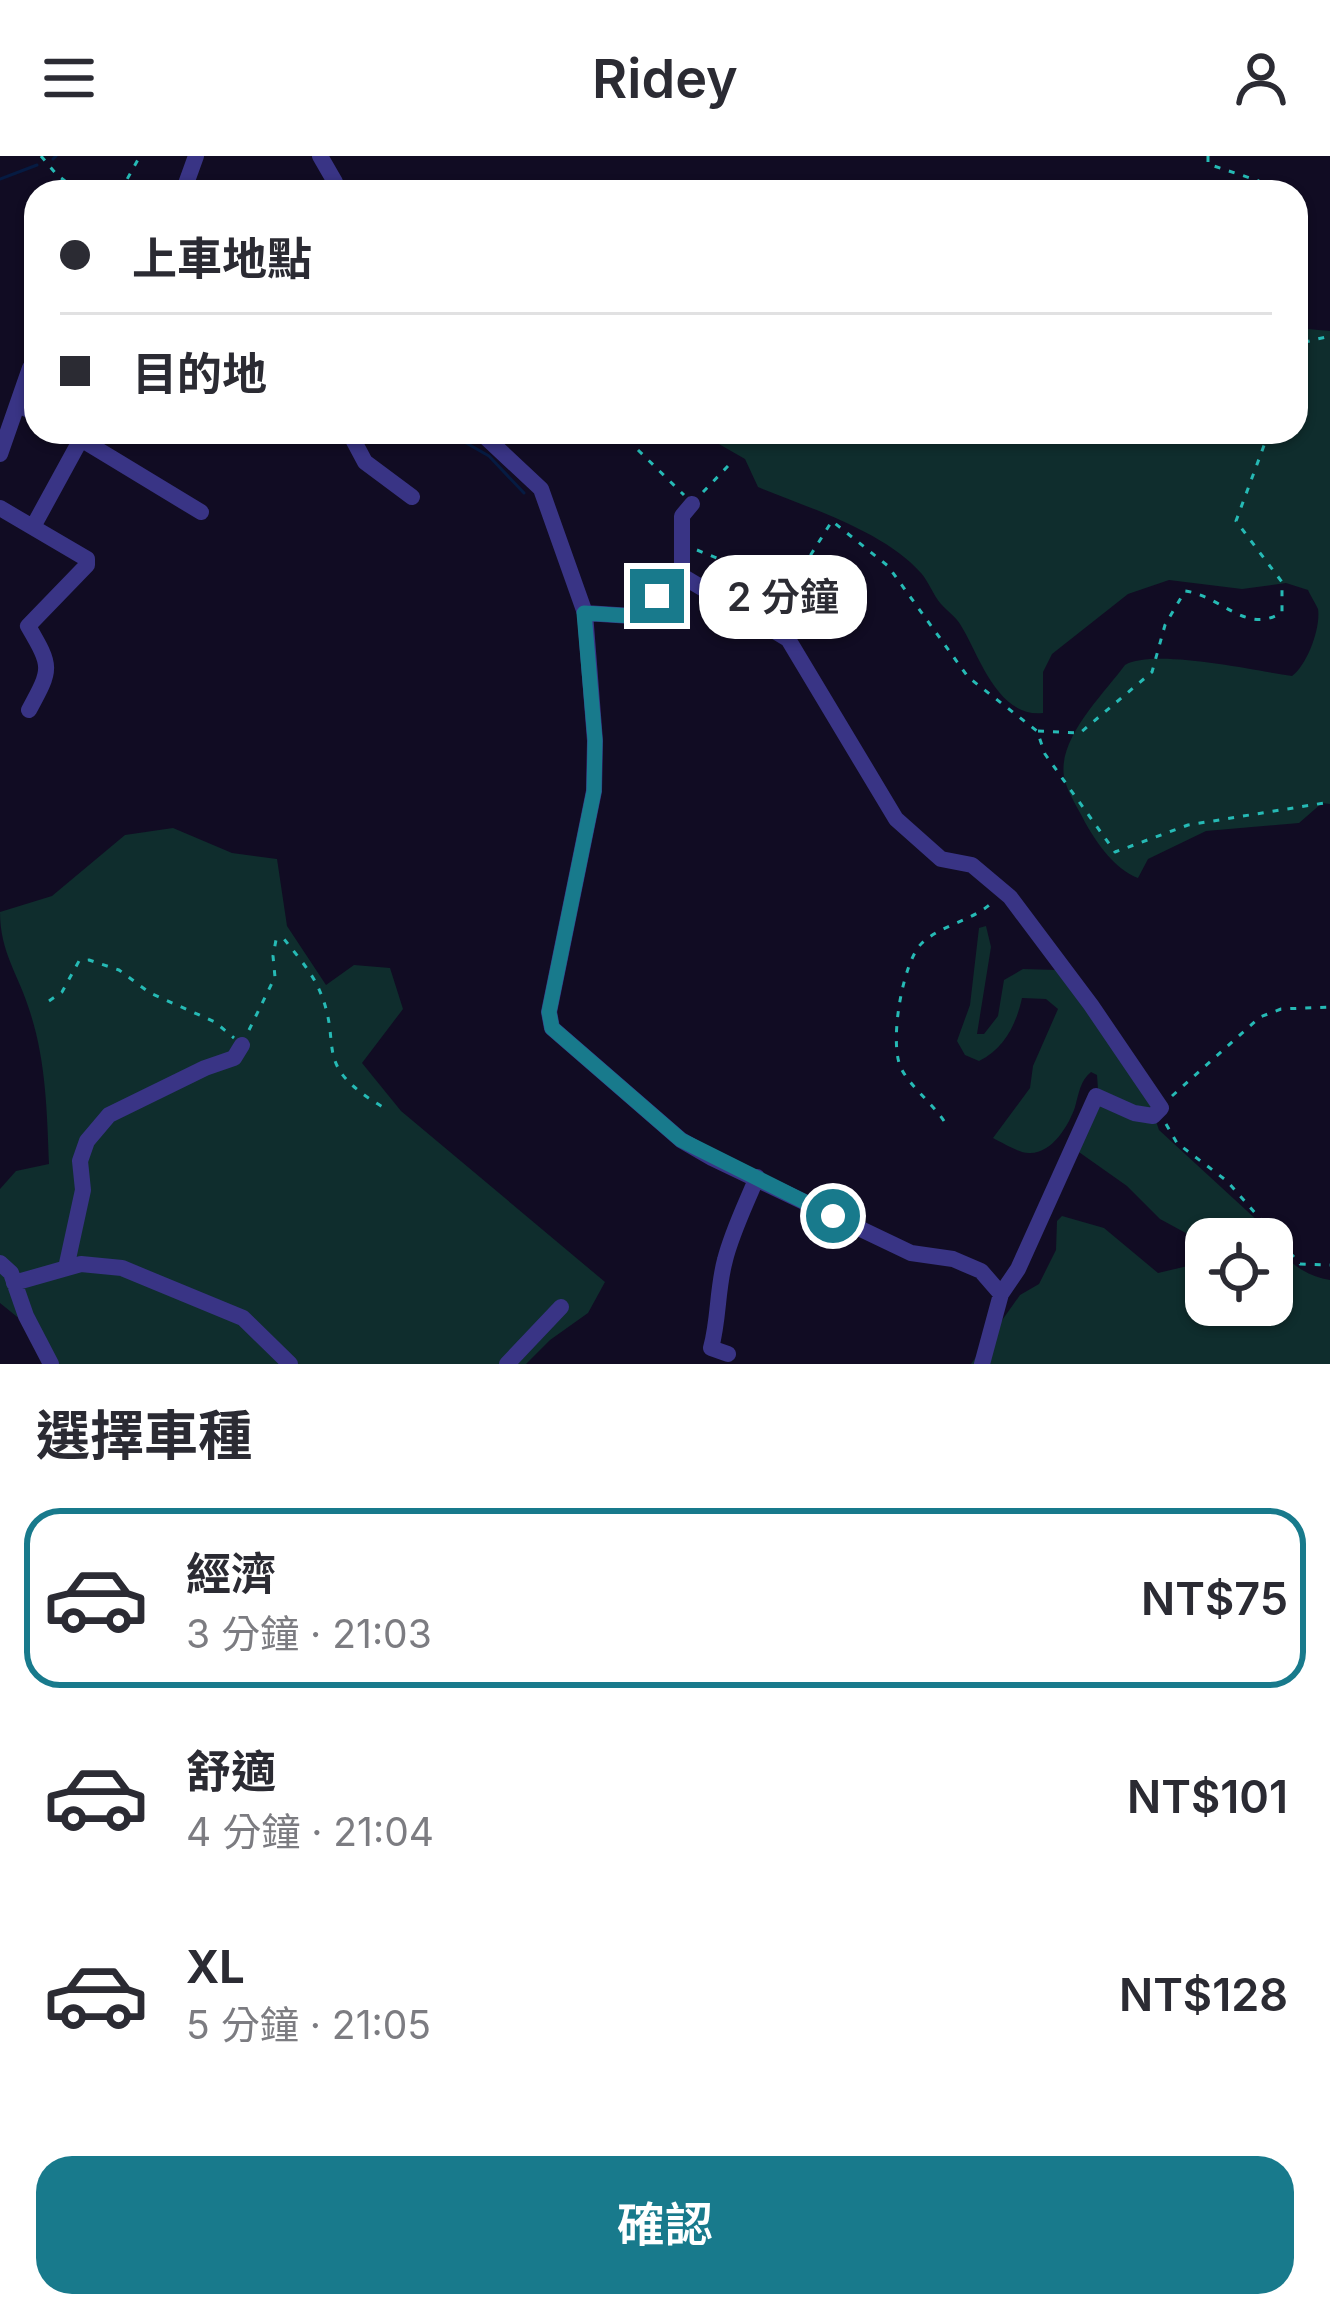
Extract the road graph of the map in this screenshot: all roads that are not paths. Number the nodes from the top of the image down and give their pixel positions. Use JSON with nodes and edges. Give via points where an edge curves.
{"nodes":[{"id":1,"x":24,"y":392,"type":"edge"},
{"id":2,"x":19,"y":405,"type":"junction"},
{"id":3,"x":24,"y":408,"type":"edge"},
{"id":4,"x":71,"y":444,"type":"edge"},
{"id":5,"x":90,"y":444,"type":"edge"},
{"id":6,"x":355,"y":444,"type":"edge"},
{"id":7,"x":493,"y":444,"type":"edge"},
{"id":8,"x":0,"y":454,"type":"edge"},
{"id":9,"x":412,"y":497,"type":"dead end"},
{"id":10,"x":692,"y":503,"type":"road end"},
{"id":11,"x":0,"y":508,"type":"edge"},
{"id":12,"x":201,"y":512,"type":"dead end"},
{"id":13,"x":34,"y":525,"type":"junction"},
{"id":14,"x":682,"y":576,"type":"junction"},
{"id":15,"x":584,"y":613,"type":"junction"},
{"id":16,"x":29,"y":710,"type":"dead end"},
{"id":17,"x":242,"y":1045,"type":"road end"},
{"id":18,"x":757,"y":1177,"type":"junction"},
{"id":19,"x":0,"y":1263,"type":"edge"},
{"id":20,"x":66,"y":1268,"type":"junction"},
{"id":21,"x":14,"y":1282,"type":"junction"},
{"id":22,"x":1001,"y":1294,"type":"junction"},
{"id":23,"x":561,"y":1307,"type":"dead end"},
{"id":24,"x":728,"y":1354,"type":"dead end"},
{"id":25,"x":51,"y":1364,"type":"edge"},
{"id":26,"x":290,"y":1364,"type":"edge"},
{"id":27,"x":507,"y":1364,"type":"edge"},
{"id":28,"x":982,"y":1364,"type":"edge"}],
"edges":[{"from":1,"to":2,"type":"street"},
{"from":2,"to":3,"type":"street"},
{"from":2,"to":8,"type":"street"},
{"from":4,"to":13,"type":"street"},
{"from":5,"to":12,"type":"street"},
{"from":6,"to":9,"type":"street","via":[[365,462]]},
{"from":7,"to":15,"type":"street","via":[[541,489]]},
{"from":10,"to":14,"type":"street","via":[[682,516]]},
{"from":11,"to":13,"type":"street"},
{"from":13,"to":16,"type":"street","via":[[87,565],[28,626],[49,674]]},
{"from":14,"to":15,"type":"street","via":[[632,616]]},
{"from":14,"to":22,"type":"street","via":[[788,639],[896,819],[941,859],[972,866],[1003,892],[1161,1108],[1153,1116],[1134,1113],[1096,1096]]},
{"from":15,"to":18,"type":"street","via":[[594,791],[552,1028],[681,1140]]},
{"from":17,"to":20,"type":"street","via":[[234,1058],[109,1115],[87,1141]]},
{"from":18,"to":22,"type":"street","via":[[911,1253],[981,1271]]},
{"from":18,"to":24,"type":"street","via":[[719,1290],[712,1348]]},
{"from":19,"to":21,"type":"street"},
{"from":20,"to":21,"type":"street"},
{"from":20,"to":26,"type":"street","via":[[122,1268],[206,1300],[243,1318]]},
{"from":21,"to":25,"type":"street"},
{"from":22,"to":28,"type":"street"},
{"from":23,"to":27,"type":"street"}]}
